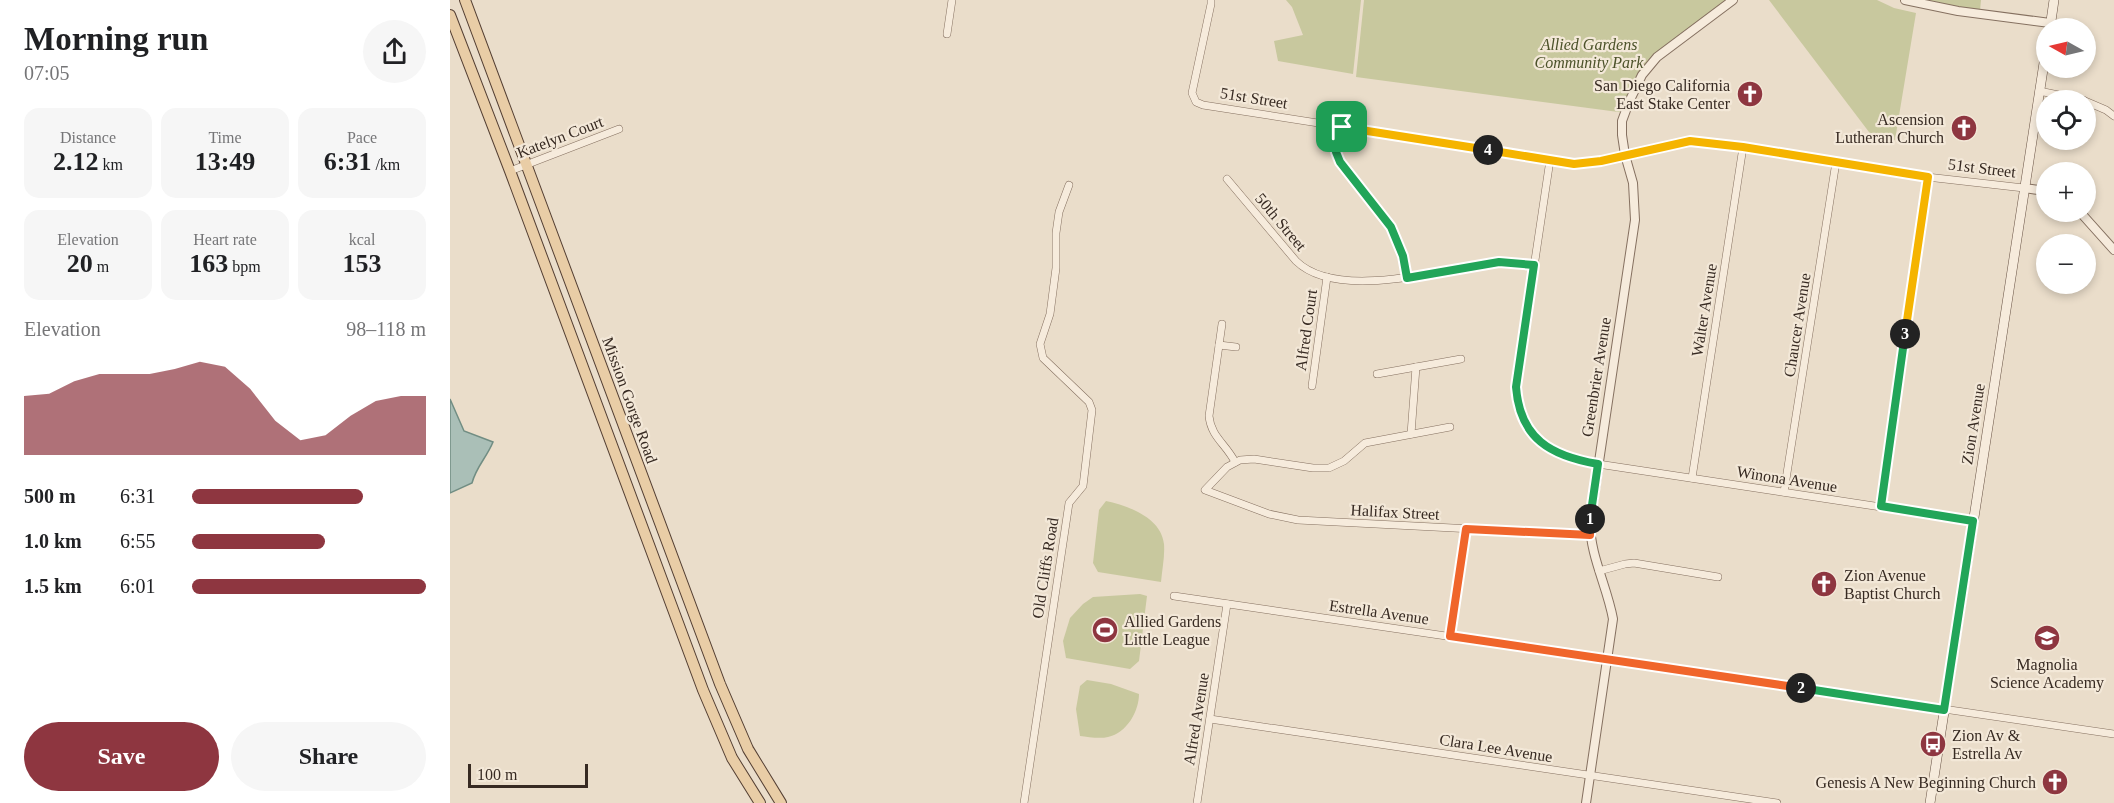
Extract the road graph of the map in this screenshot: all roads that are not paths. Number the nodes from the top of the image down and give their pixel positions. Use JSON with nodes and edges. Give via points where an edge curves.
{"nodes":[{"id":1,"x":465,"y":0,"type":"edge"},
{"id":2,"x":952,"y":0,"type":"edge"},
{"id":3,"x":1210,"y":0,"type":"edge"},
{"id":4,"x":1733,"y":0,"type":"edge"},
{"id":5,"x":1905,"y":0,"type":"edge"},
{"id":6,"x":2054,"y":0,"type":"edge"},
{"id":7,"x":450,"y":15,"type":"edge"},
{"id":8,"x":2051,"y":18,"type":"edge"},
{"id":9,"x":2036,"y":24,"type":"edge"},
{"id":10,"x":946,"y":33,"type":"dead end"},
{"id":11,"x":2096,"y":106,"type":"edge"},
{"id":12,"x":2036,"y":110,"type":"edge"},
{"id":13,"x":2114,"y":117,"type":"edge"},
{"id":14,"x":1342,"y":127,"type":"junction"},
{"id":15,"x":619,"y":129,"type":"dead end"},
{"id":16,"x":1743,"y":147,"type":"junction"},
{"id":17,"x":1625,"y":155,"type":"junction"},
{"id":18,"x":1550,"y":160,"type":"junction"},
{"id":19,"x":1836,"y":162,"type":"junction"},
{"id":20,"x":527,"y":164,"type":"junction"},
{"id":21,"x":510,"y":171,"type":"junction"},
{"id":22,"x":1928,"y":177,"type":"junction"},
{"id":23,"x":1227,"y":179,"type":"dead end"},
{"id":24,"x":1069,"y":185,"type":"dead end"},
{"id":25,"x":2024,"y":188,"type":"junction"},
{"id":26,"x":2036,"y":190,"type":"edge"},
{"id":27,"x":2089,"y":222,"type":"edge"},
{"id":28,"x":2114,"y":250,"type":"edge"},
{"id":29,"x":1534,"y":265,"type":"junction"},
{"id":30,"x":1327,"y":277,"type":"junction"},
{"id":31,"x":1407,"y":278,"type":"junction"},
{"id":32,"x":1222,"y":324,"type":"dead end"},
{"id":33,"x":1219,"y":345,"type":"junction"},
{"id":34,"x":1236,"y":347,"type":"dead end"},
{"id":35,"x":1461,"y":359,"type":"dead end"},
{"id":36,"x":1416,"y":367,"type":"junction"},
{"id":37,"x":1377,"y":374,"type":"dead end"},
{"id":38,"x":1312,"y":386,"type":"dead end"},
{"id":39,"x":1450,"y":427,"type":"dead end"},
{"id":40,"x":1411,"y":434,"type":"junction"},
{"id":41,"x":1235,"y":462,"type":"junction"},
{"id":42,"x":1598,"y":464,"type":"junction"},
{"id":43,"x":1692,"y":478,"type":"junction"},
{"id":44,"x":1784,"y":492,"type":"junction"},
{"id":45,"x":1881,"y":506,"type":"junction"},
{"id":46,"x":1973,"y":521,"type":"junction"},
{"id":47,"x":1466,"y":529,"type":"junction"},
{"id":48,"x":1590,"y":535,"type":"junction"},
{"id":49,"x":1599,"y":571,"type":"junction"},
{"id":50,"x":1718,"y":577,"type":"dead end"},
{"id":51,"x":1174,"y":596,"type":"dead end"},
{"id":52,"x":1227,"y":603,"type":"junction"},
{"id":53,"x":1450,"y":636,"type":"junction"},
{"id":54,"x":1608,"y":659,"type":"junction"},
{"id":55,"x":1944,"y":710,"type":"junction"},
{"id":56,"x":1210,"y":719,"type":"junction"},
{"id":57,"x":2114,"y":734,"type":"edge"},
{"id":58,"x":1590,"y":776,"type":"junction"},
{"id":59,"x":1754,"y":801,"type":"edge"},
{"id":60,"x":760,"y":803,"type":"edge"},
{"id":61,"x":781,"y":803,"type":"edge"},
{"id":62,"x":1024,"y":803,"type":"edge"},
{"id":63,"x":1197,"y":803,"type":"edge"},
{"id":64,"x":1586,"y":803,"type":"edge"},
{"id":65,"x":1777,"y":803,"type":"edge"},
{"id":66,"x":1930,"y":803,"type":"edge"}],
"edges":[{"from":1,"to":20,"type":"main road","name":"Mission Gorge Road"},
{"from":2,"to":10,"type":"street"},
{"from":3,"to":14,"type":"street","name":"51st Street","via":[[1192,93],[1196,102]]},
{"from":4,"to":17,"type":"street","name":"Greenbrier Avenue","via":[[1657,57],[1642,75],[1622,121]]},
{"from":5,"to":9,"type":"street"},
{"from":6,"to":8,"type":"main road"},
{"from":7,"to":21,"type":"main road","name":"Mission Gorge Road"},
{"from":11,"to":13,"type":"street"},
{"from":12,"to":25,"type":"main road","name":"Zion Avenue"},
{"from":14,"to":18,"type":"street","name":"51st Street"},
{"from":14,"to":31,"type":"street","via":[[1336,152],[1340,162],[1391,227]]},
{"from":15,"to":20,"type":"street","name":"Katelyn Court"},
{"from":16,"to":17,"type":"street","name":"51st Street","via":[[1690,141]]},
{"from":16,"to":19,"type":"street","name":"51st Street"},
{"from":16,"to":43,"type":"street","name":"Walter Avenue"},
{"from":17,"to":18,"type":"street","name":"51st Street","via":[[1574,164]]},
{"from":17,"to":42,"type":"street","name":"Greenbrier Avenue","via":[[1633,183],[1635,220]]},
{"from":18,"to":29,"type":"street","name":"Winona Avenue"},
{"from":19,"to":22,"type":"street","name":"51st Street"},
{"from":19,"to":44,"type":"street","name":"Chaucer Avenue"},
{"from":20,"to":21,"type":"street","name":"Katelyn Court"},
{"from":20,"to":61,"type":"main road","name":"Mission Gorge Road","via":[[720,684],[748,749]]},
{"from":21,"to":60,"type":"main road","name":"Mission Gorge Road","via":[[703,690],[732,758]]},
{"from":22,"to":25,"type":"street","name":"51st Street"},
{"from":22,"to":45,"type":"street"},
{"from":23,"to":30,"type":"street","name":"50th Street","via":[[1304,269]]},
{"from":24,"to":62,"type":"street","name":"Old Cliffs Road","via":[[1058,222],[1050,314],[1040,344],[1041,353],[1089,402],[1092,410],[1083,486],[1069,503]]},
{"from":25,"to":26,"type":"street","name":"51st Street"},
{"from":25,"to":46,"type":"main road","name":"Zion Avenue"},
{"from":27,"to":28,"type":"street"},
{"from":29,"to":31,"type":"street","name":"50th Street","via":[[1499,262]]},
{"from":29,"to":42,"type":"street","name":"Winona Avenue","via":[[1516,387],[1518,406],[1544,445],[1566,457]]},
{"from":30,"to":31,"type":"street","name":"50th Street","via":[[1362,281]]},
{"from":30,"to":38,"type":"street","name":"Alfred Court"},
{"from":32,"to":33,"type":"street"},
{"from":33,"to":34,"type":"street"},
{"from":33,"to":41,"type":"street","via":[[1210,428]]},
{"from":35,"to":36,"type":"street"},
{"from":36,"to":37,"type":"street"},
{"from":36,"to":40,"type":"street"},
{"from":39,"to":40,"type":"street"},
{"from":40,"to":41,"type":"street","via":[[1365,443],[1329,468],[1254,459]]},
{"from":41,"to":47,"type":"street","name":"Halifax Street","via":[[1205,490],[1269,514],[1298,520]]},
{"from":42,"to":43,"type":"street","name":"Winona Avenue"},
{"from":42,"to":48,"type":"street","name":"Greenbrier Avenue"},
{"from":43,"to":44,"type":"street","name":"Winona Avenue"},
{"from":44,"to":45,"type":"street","name":"Winona Avenue"},
{"from":45,"to":46,"type":"street","name":"Winona Avenue"},
{"from":46,"to":55,"type":"main road","name":"Zion Avenue"},
{"from":47,"to":48,"type":"street","name":"Halifax Street"},
{"from":47,"to":53,"type":"street"},
{"from":48,"to":49,"type":"street","name":"Greenbrier Avenue"},
{"from":49,"to":50,"type":"street","via":[[1634,563]]},
{"from":49,"to":54,"type":"street","name":"Greenbrier Avenue","via":[[1613,619]]},
{"from":51,"to":52,"type":"street","name":"Estrella Avenue"},
{"from":52,"to":53,"type":"street","name":"Estrella Avenue"},
{"from":52,"to":56,"type":"street","name":"Alfred Avenue"},
{"from":53,"to":54,"type":"street","name":"Estrella Avenue"},
{"from":54,"to":55,"type":"street","name":"Estrella Avenue"},
{"from":54,"to":58,"type":"street","name":"Greenbrier Avenue"},
{"from":55,"to":57,"type":"street","name":"Estrella Avenue"},
{"from":55,"to":66,"type":"main road","name":"Zion Avenue"},
{"from":56,"to":58,"type":"street","name":"Clara Lee Avenue"},
{"from":56,"to":63,"type":"street","name":"Alfred Avenue"},
{"from":58,"to":59,"type":"street","name":"Clara Lee Avenue"},
{"from":58,"to":64,"type":"street","name":"Greenbrier Avenue"},
{"from":59,"to":65,"type":"street","name":"Clara Lee Avenue"}]}
